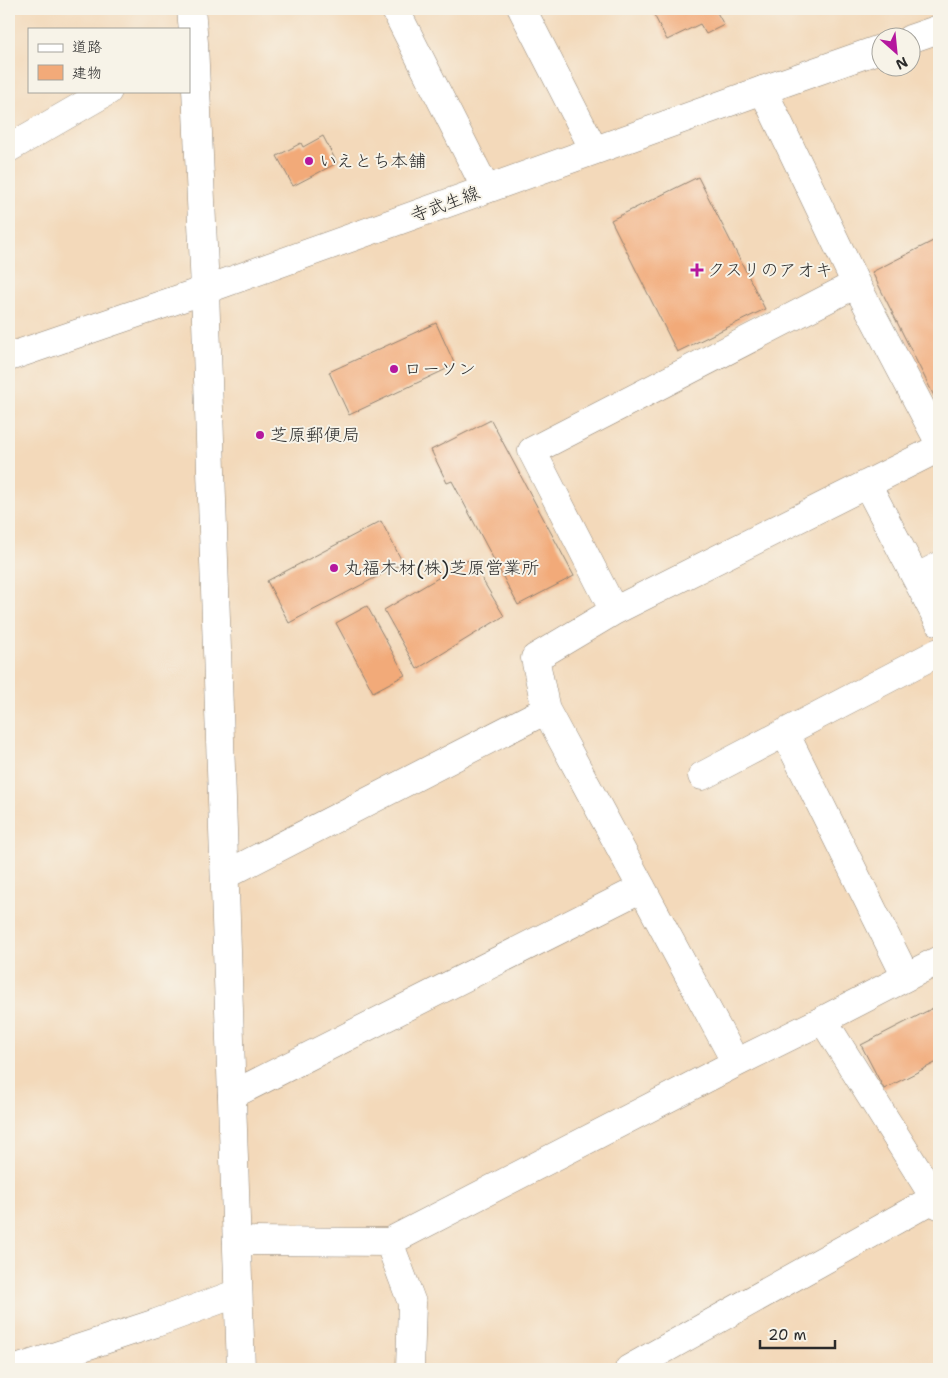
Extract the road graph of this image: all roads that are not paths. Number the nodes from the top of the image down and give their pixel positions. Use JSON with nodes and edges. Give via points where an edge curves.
{"nodes":[{"id":1,"x":191,"y":9,"type":"edge"},
{"id":2,"x":395,"y":9,"type":"edge"},
{"id":3,"x":522,"y":9,"type":"edge"},
{"id":4,"x":939,"y":29,"type":"edge"},
{"id":5,"x":920,"y":36,"type":"edge"},
{"id":6,"x":191,"y":44,"type":"edge"},
{"id":7,"x":870,"y":53,"type":"edge"},
{"id":8,"x":763,"y":90,"type":"junction"},
{"id":9,"x":106,"y":92,"type":"edge"},
{"id":10,"x":9,"y":148,"type":"edge"},
{"id":11,"x":594,"y":150,"type":"junction"},
{"id":12,"x":486,"y":189,"type":"junction"},
{"id":13,"x":856,"y":284,"type":"junction"},
{"id":14,"x":205,"y":290,"type":"junction"},
{"id":15,"x":9,"y":357,"type":"edge"},
{"id":16,"x":939,"y":442,"type":"edge"},
{"id":17,"x":939,"y":448,"type":"edge"},
{"id":18,"x":867,"y":484,"type":"junction"},
{"id":19,"x":928,"y":572,"type":"edge"},
{"id":20,"x":614,"y":611,"type":"junction"},
{"id":21,"x":939,"y":622,"type":"edge"},
{"id":22,"x":939,"y":652,"type":"edge"},
{"id":23,"x":546,"y":710,"type":"junction"},
{"id":24,"x":785,"y":733,"type":"junction"},
{"id":25,"x":702,"y":776,"type":"dead end"},
{"id":26,"x":224,"y":874,"type":"junction"},
{"id":27,"x":642,"y":888,"type":"junction"},
{"id":28,"x":939,"y":960,"type":"edge"},
{"id":29,"x":906,"y":977,"type":"junction"},
{"id":30,"x":823,"y":1020,"type":"junction"},
{"id":31,"x":736,"y":1062,"type":"junction"},
{"id":32,"x":232,"y":1095,"type":"junction"},
{"id":33,"x":937,"y":1201,"type":"edge"},
{"id":34,"x":236,"y":1241,"type":"junction"},
{"id":35,"x":389,"y":1242,"type":"junction"},
{"id":36,"x":238,"y":1293,"type":"junction"},
{"id":37,"x":16,"y":1369,"type":"edge"},
{"id":38,"x":241,"y":1369,"type":"edge"},
{"id":39,"x":410,"y":1369,"type":"edge"},
{"id":40,"x":629,"y":1369,"type":"edge"}],
"edges":[{"from":1,"to":6,"type":"street"},
{"from":2,"to":12,"type":"street"},
{"from":3,"to":11,"type":"street"},
{"from":4,"to":5,"type":"street"},
{"from":6,"to":14,"type":"street"},
{"from":7,"to":8,"type":"street","name":"寺武生線"},
{"from":8,"to":11,"type":"street","name":"寺武生線"},
{"from":8,"to":13,"type":"street"},
{"from":9,"to":10,"type":"street"},
{"from":11,"to":12,"type":"street","name":"寺武生線"},
{"from":12,"to":14,"type":"street","name":"寺武生線"},
{"from":13,"to":16,"type":"street"},
{"from":13,"to":20,"type":"street","via":[[532,451]]},
{"from":14,"to":15,"type":"street","name":"寺武生線"},
{"from":14,"to":26,"type":"street"},
{"from":17,"to":18,"type":"street"},
{"from":18,"to":19,"type":"street"},
{"from":18,"to":20,"type":"street"},
{"from":19,"to":21,"type":"street"},
{"from":20,"to":23,"type":"street","via":[[535,658]]},
{"from":22,"to":24,"type":"street"},
{"from":23,"to":26,"type":"street"},
{"from":23,"to":27,"type":"street"},
{"from":24,"to":25,"type":"street"},
{"from":24,"to":29,"type":"street"},
{"from":26,"to":32,"type":"street"},
{"from":27,"to":31,"type":"street"},
{"from":27,"to":32,"type":"street"},
{"from":28,"to":29,"type":"street"},
{"from":29,"to":30,"type":"street"},
{"from":30,"to":31,"type":"street"},
{"from":30,"to":33,"type":"street"},
{"from":31,"to":35,"type":"street"},
{"from":32,"to":34,"type":"street"},
{"from":33,"to":40,"type":"street"},
{"from":34,"to":35,"type":"street"},
{"from":34,"to":36,"type":"street"},
{"from":35,"to":39,"type":"street","via":[[412,1303]]},
{"from":36,"to":37,"type":"street"},
{"from":36,"to":38,"type":"street"}]}
